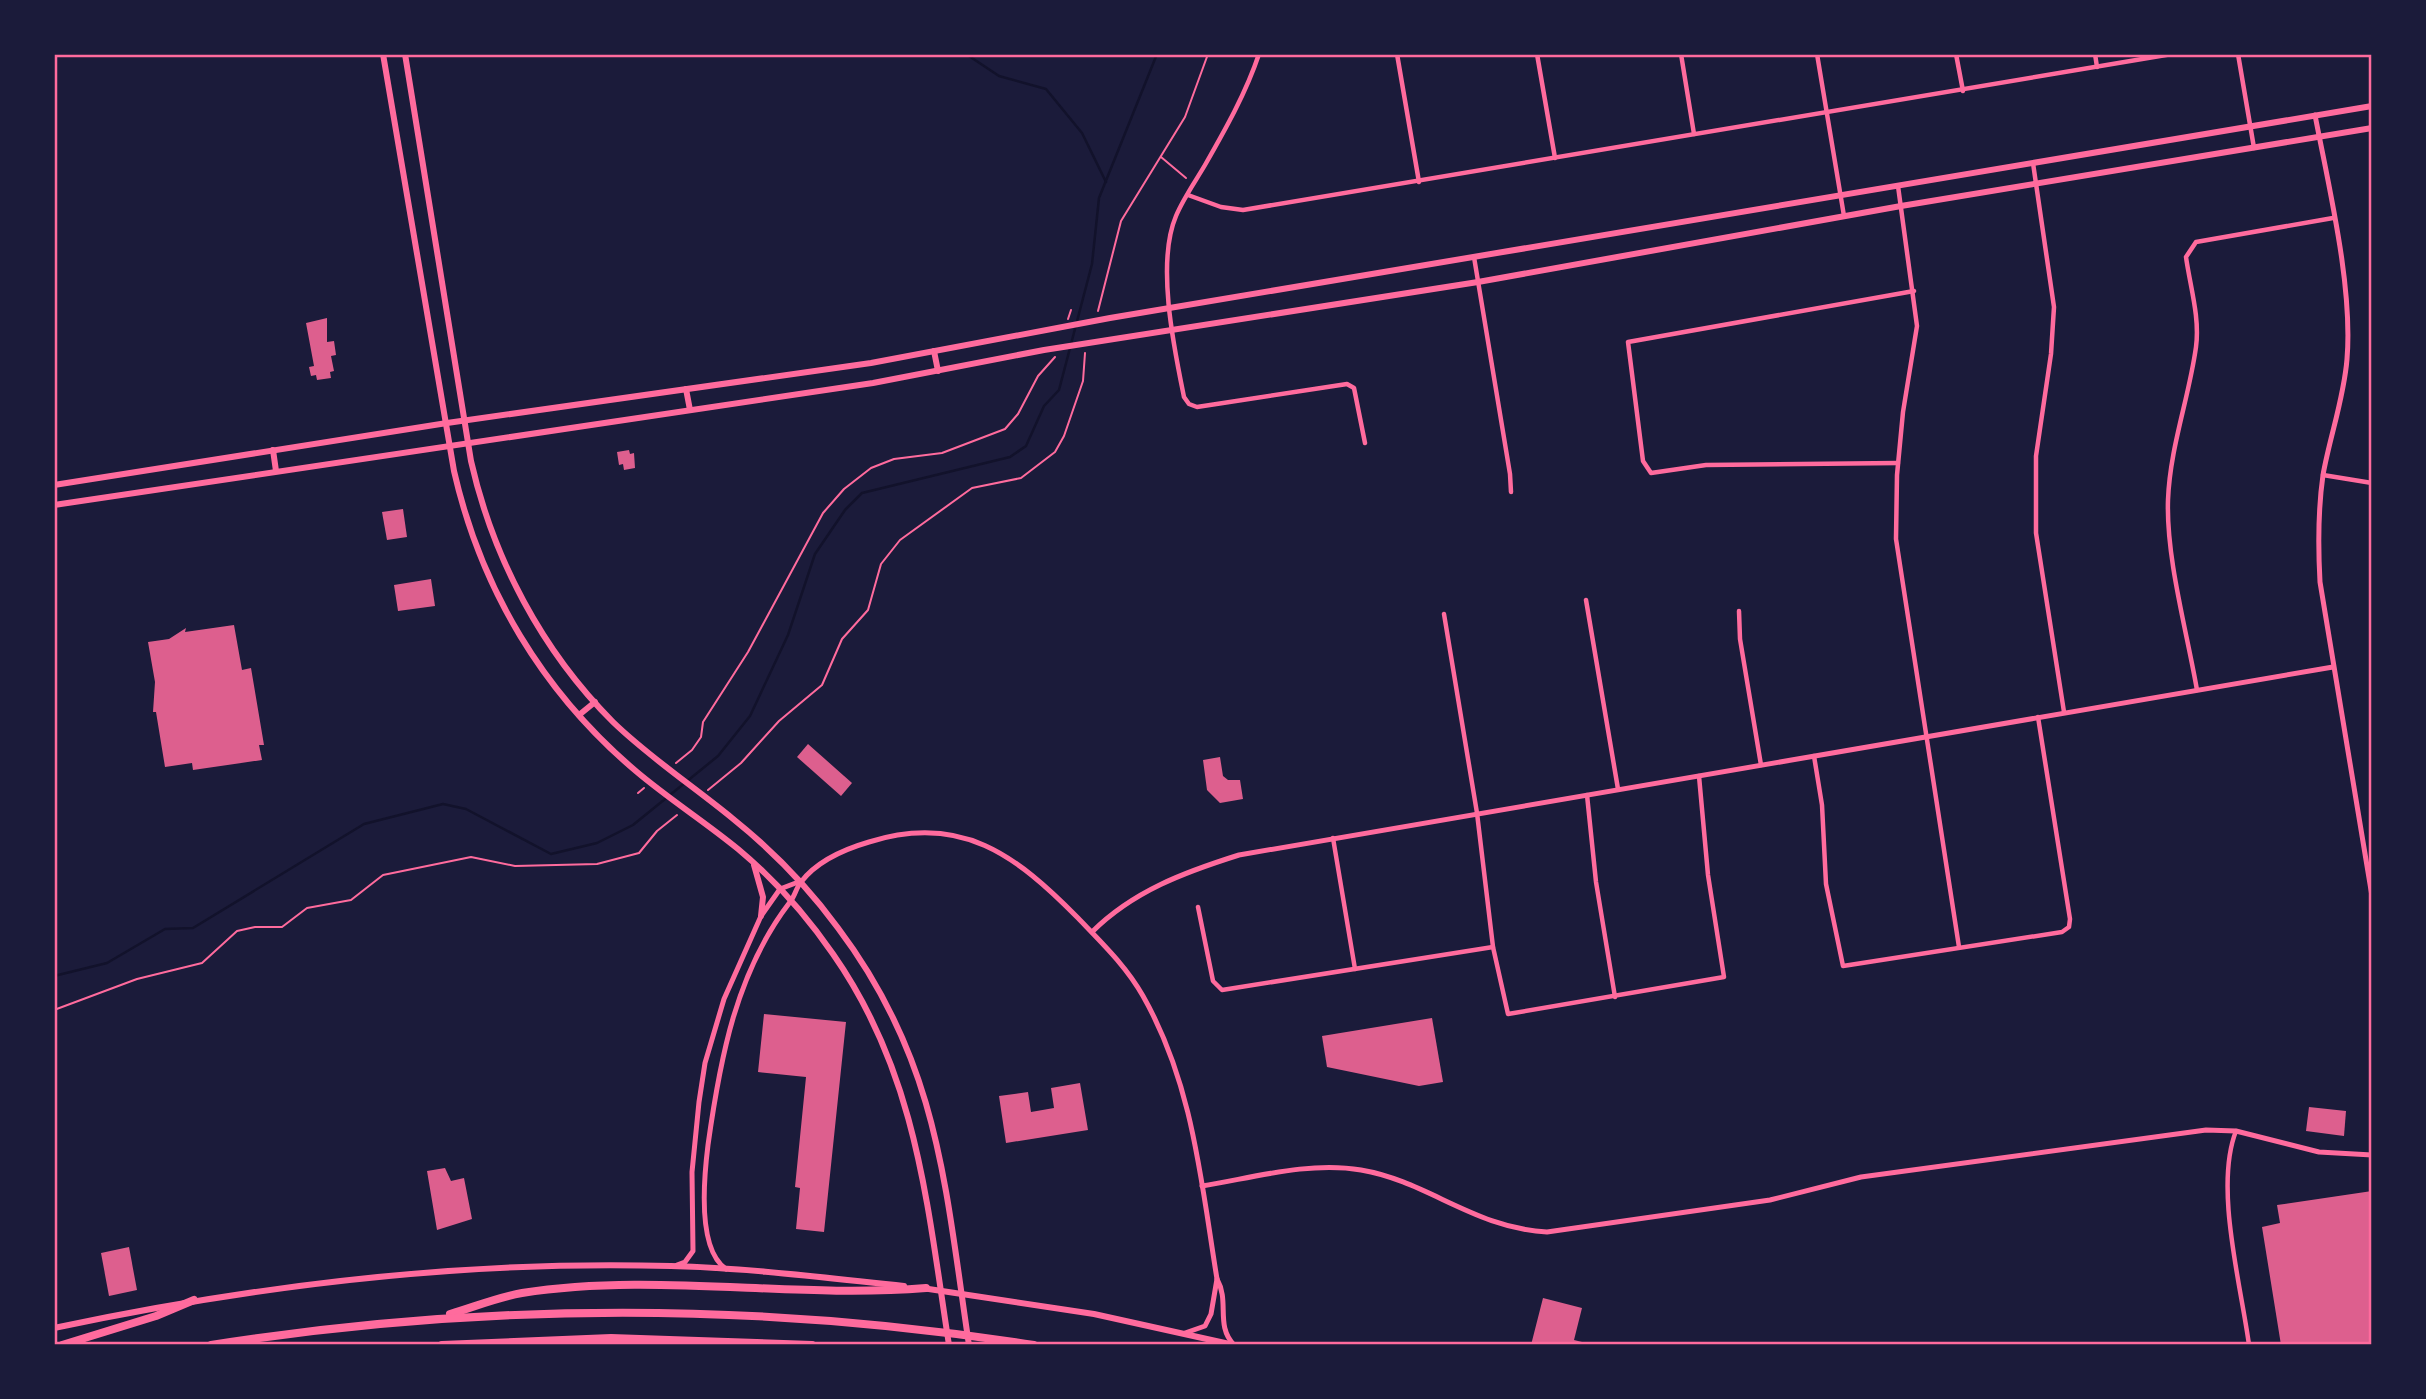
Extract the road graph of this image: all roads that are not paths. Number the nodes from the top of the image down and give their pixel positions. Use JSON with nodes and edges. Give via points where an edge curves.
{"nodes":[{"id":1,"x":383,"y":54,"type":"edge"},
{"id":2,"x":405,"y":54,"type":"edge"},
{"id":3,"x":1259,"y":54,"type":"edge"},
{"id":4,"x":1397,"y":54,"type":"edge"},
{"id":5,"x":1537,"y":54,"type":"edge"},
{"id":6,"x":1681,"y":54,"type":"edge"},
{"id":7,"x":1817,"y":54,"type":"edge"},
{"id":8,"x":1956,"y":54,"type":"edge"},
{"id":9,"x":2095,"y":54,"type":"edge"},
{"id":10,"x":2172,"y":54,"type":"edge"},
{"id":11,"x":2238,"y":54,"type":"edge"},
{"id":12,"x":2097,"y":68,"type":"junction"},
{"id":13,"x":1963,"y":91,"type":"junction"},
{"id":14,"x":2372,"y":106,"type":"edge"},
{"id":15,"x":1827,"y":112,"type":"junction"},
{"id":16,"x":2315,"y":115,"type":"junction"},
{"id":17,"x":2251,"y":126,"type":"junction"},
{"id":18,"x":2372,"y":128,"type":"edge"},
{"id":19,"x":1694,"y":134,"type":"junction"},
{"id":20,"x":2320,"y":137,"type":"junction"},
{"id":21,"x":2254,"y":148,"type":"junction"},
{"id":22,"x":1555,"y":158,"type":"junction"},
{"id":23,"x":2033,"y":163,"type":"junction"},
{"id":24,"x":1419,"y":182,"type":"junction"},
{"id":25,"x":2036,"y":183,"type":"junction"},
{"id":26,"x":1898,"y":185,"type":"junction"},
{"id":27,"x":1840,"y":194,"type":"junction"},
{"id":28,"x":1188,"y":195,"type":"junction"},
{"id":29,"x":1901,"y":206,"type":"junction"},
{"id":30,"x":1844,"y":216,"type":"junction"},
{"id":31,"x":2333,"y":218,"type":"junction"},
{"id":32,"x":1474,"y":257,"type":"junction"},
{"id":33,"x":1478,"y":282,"type":"junction"},
{"id":34,"x":1914,"y":291,"type":"junction"},
{"id":35,"x":1171,"y":309,"type":"junction"},
{"id":36,"x":1174,"y":330,"type":"junction"},
{"id":37,"x":934,"y":351,"type":"junction"},
{"id":38,"x":938,"y":371,"type":"junction"},
{"id":39,"x":686,"y":390,"type":"junction"},
{"id":40,"x":690,"y":410,"type":"junction"},
{"id":41,"x":465,"y":421,"type":"junction"},
{"id":42,"x":447,"y":423,"type":"junction"},
{"id":43,"x":468,"y":442,"type":"junction"},
{"id":44,"x":1365,"y":443,"type":"dead end"},
{"id":45,"x":450,"y":445,"type":"junction"},
{"id":46,"x":273,"y":450,"type":"junction"},
{"id":47,"x":1898,"y":463,"type":"junction"},
{"id":48,"x":276,"y":471,"type":"junction"},
{"id":49,"x":2323,"y":475,"type":"junction"},
{"id":50,"x":2372,"y":484,"type":"edge"},
{"id":51,"x":54,"y":485,"type":"edge"},
{"id":52,"x":1511,"y":492,"type":"dead end"},
{"id":53,"x":54,"y":505,"type":"edge"},
{"id":54,"x":1586,"y":600,"type":"dead end"},
{"id":55,"x":1740,"y":611,"type":"dead end"},
{"id":56,"x":1444,"y":614,"type":"dead end"},
{"id":57,"x":2333,"y":667,"type":"junction"},
{"id":58,"x":2197,"y":690,"type":"junction"},
{"id":59,"x":595,"y":702,"type":"junction"},
{"id":60,"x":2064,"y":712,"type":"junction"},
{"id":61,"x":579,"y":715,"type":"junction"},
{"id":62,"x":2038,"y":717,"type":"junction"},
{"id":63,"x":1928,"y":737,"type":"junction"},
{"id":64,"x":1814,"y":756,"type":"junction"},
{"id":65,"x":1761,"y":765,"type":"junction"},
{"id":66,"x":1699,"y":776,"type":"junction"},
{"id":67,"x":1618,"y":789,"type":"junction"},
{"id":68,"x":1587,"y":795,"type":"junction"},
{"id":69,"x":1477,"y":813,"type":"junction"},
{"id":70,"x":1333,"y":838,"type":"junction"},
{"id":71,"x":753,"y":863,"type":"junction"},
{"id":72,"x":801,"y":881,"type":"junction"},
{"id":73,"x":780,"y":889,"type":"junction"},
{"id":74,"x":2372,"y":896,"type":"edge"},
{"id":75,"x":791,"y":901,"type":"junction"},
{"id":76,"x":1198,"y":907,"type":"dead end"},
{"id":77,"x":761,"y":916,"type":"junction"},
{"id":78,"x":1092,"y":932,"type":"junction"},
{"id":79,"x":1493,"y":947,"type":"junction"},
{"id":80,"x":1959,"y":947,"type":"junction"},
{"id":81,"x":1354,"y":969,"type":"junction"},
{"id":82,"x":1615,"y":997,"type":"junction"},
{"id":83,"x":721,"y":1010,"type":"junction"},
{"id":84,"x":733,"y":1015,"type":"junction"},
{"id":85,"x":2236,"y":1131,"type":"junction"},
{"id":86,"x":2372,"y":1155,"type":"edge"},
{"id":87,"x":693,"y":1158,"type":"junction"},
{"id":88,"x":706,"y":1159,"type":"junction"},
{"id":89,"x":1202,"y":1186,"type":"junction"},
{"id":90,"x":671,"y":1266,"type":"junction"},
{"id":91,"x":726,"y":1269,"type":"junction"},
{"id":92,"x":1217,"y":1279,"type":"junction"},
{"id":93,"x":926,"y":1288,"type":"junction"},
{"id":94,"x":194,"y":1300,"type":"junction"},
{"id":95,"x":438,"y":1318,"type":"junction"},
{"id":96,"x":54,"y":1328,"type":"edge"},
{"id":97,"x":1185,"y":1333,"type":"junction"},
{"id":98,"x":62,"y":1345,"type":"edge"},
{"id":99,"x":211,"y":1345,"type":"edge"},
{"id":100,"x":442,"y":1345,"type":"edge"},
{"id":101,"x":812,"y":1345,"type":"edge"},
{"id":102,"x":949,"y":1345,"type":"edge"},
{"id":103,"x":970,"y":1345,"type":"edge"},
{"id":104,"x":1034,"y":1345,"type":"edge"},
{"id":105,"x":1234,"y":1345,"type":"edge"},
{"id":106,"x":2249,"y":1345,"type":"edge"}],
"edges":[{"from":1,"to":42,"type":"main road"},
{"from":2,"to":41,"type":"main road"},
{"from":3,"to":28,"type":"street","via":[[1238,104]]},
{"from":4,"to":24,"type":"street"},
{"from":5,"to":22,"type":"street"},
{"from":6,"to":19,"type":"street"},
{"from":7,"to":15,"type":"street"},
{"from":8,"to":13,"type":"street"},
{"from":9,"to":12,"type":"street"},
{"from":10,"to":12,"type":"street"},
{"from":11,"to":17,"type":"street"},
{"from":12,"to":13,"type":"street"},
{"from":13,"to":15,"type":"street"},
{"from":14,"to":16,"type":"main road"},
{"from":15,"to":19,"type":"street"},
{"from":15,"to":27,"type":"street"},
{"from":16,"to":17,"type":"main road"},
{"from":16,"to":20,"type":"street"},
{"from":17,"to":21,"type":"street"},
{"from":17,"to":23,"type":"main road"},
{"from":18,"to":20,"type":"main road"},
{"from":19,"to":22,"type":"street"},
{"from":20,"to":21,"type":"main road"},
{"from":20,"to":31,"type":"street"},
{"from":21,"to":25,"type":"main road"},
{"from":22,"to":24,"type":"street"},
{"from":23,"to":25,"type":"street"},
{"from":23,"to":26,"type":"main road"},
{"from":24,"to":28,"type":"street","via":[[1243,210]]},
{"from":25,"to":29,"type":"main road"},
{"from":25,"to":60,"type":"street","via":[[2054,307],[2052,354],[2036,456],[2036,533]]},
{"from":26,"to":27,"type":"main road"},
{"from":26,"to":29,"type":"street"},
{"from":27,"to":30,"type":"street"},
{"from":27,"to":32,"type":"main road"},
{"from":28,"to":35,"type":"street","via":[[1169,239],[1166,267]]},
{"from":29,"to":30,"type":"main road"},
{"from":29,"to":34,"type":"street"},
{"from":30,"to":33,"type":"main road"},
{"from":31,"to":49,"type":"street","via":[[2346,299],[2347,360]]},
{"from":31,"to":58,"type":"street","via":[[2196,242],[2186,257],[2196,346],[2178,421],[2168,500]]},
{"from":32,"to":33,"type":"street"},
{"from":32,"to":35,"type":"main road"},
{"from":33,"to":36,"type":"main road"},
{"from":33,"to":52,"type":"street"},
{"from":34,"to":47,"type":"street","via":[[1917,326]]},
{"from":34,"to":47,"type":"street","via":[[1628,342],[1643,461],[1651,473],[1706,465]]},
{"from":35,"to":36,"type":"street"},
{"from":35,"to":37,"type":"main road"},
{"from":36,"to":38,"type":"main road"},
{"from":36,"to":44,"type":"street","via":[[1189,404],[1197,407],[1347,384],[1354,388]]},
{"from":37,"to":38,"type":"main road"},
{"from":37,"to":39,"type":"main road"},
{"from":38,"to":40,"type":"main road"},
{"from":39,"to":40,"type":"main road"},
{"from":39,"to":41,"type":"main road"},
{"from":40,"to":43,"type":"main road"},
{"from":41,"to":42,"type":"main road"},
{"from":41,"to":43,"type":"main road"},
{"from":42,"to":45,"type":"main road"},
{"from":42,"to":46,"type":"main road"},
{"from":43,"to":45,"type":"main road"},
{"from":43,"to":59,"type":"main road","via":[[480,499],[511,576],[549,644]]},
{"from":45,"to":48,"type":"main road"},
{"from":45,"to":61,"type":"main road","via":[[466,519],[499,600],[540,668]]},
{"from":46,"to":48,"type":"main road"},
{"from":46,"to":51,"type":"main road"},
{"from":47,"to":63,"type":"street","via":[[1897,545]]},
{"from":48,"to":53,"type":"main road"},
{"from":49,"to":50,"type":"street"},
{"from":49,"to":57,"type":"street","via":[[2318,546]]},
{"from":54,"to":67,"type":"street"},
{"from":55,"to":65,"type":"street","via":[[1740,639]]},
{"from":56,"to":69,"type":"street"},
{"from":57,"to":58,"type":"street"},
{"from":57,"to":74,"type":"street"},
{"from":58,"to":60,"type":"street"},
{"from":59,"to":61,"type":"main road"},
{"from":59,"to":72,"type":"main road"},
{"from":60,"to":62,"type":"street"},
{"from":61,"to":71,"type":"main road","via":[[639,774]]},
{"from":62,"to":63,"type":"street"},
{"from":62,"to":80,"type":"street","via":[[2069,927],[2062,932]]},
{"from":63,"to":64,"type":"street"},
{"from":63,"to":80,"type":"street"},
{"from":64,"to":65,"type":"street"},
{"from":64,"to":80,"type":"street","via":[[1826,884],[1843,966]]},
{"from":65,"to":66,"type":"street"},
{"from":66,"to":67,"type":"street"},
{"from":66,"to":82,"type":"street","via":[[1724,977]]},
{"from":67,"to":68,"type":"street"},
{"from":68,"to":69,"type":"street"},
{"from":68,"to":82,"type":"street"},
{"from":69,"to":70,"type":"street"},
{"from":69,"to":79,"type":"street"},
{"from":70,"to":78,"type":"street","via":[[1239,855],[1185,873],[1131,900]]},
{"from":70,"to":81,"type":"street"},
{"from":71,"to":73,"type":"main road"},
{"from":71,"to":77,"type":"main road","via":[[763,897]]},
{"from":72,"to":73,"type":"street"},
{"from":72,"to":75,"type":"street"},
{"from":72,"to":78,"type":"street","via":[[839,853],[876,839],[909,832],[958,837],[993,849],[1028,870]]},
{"from":72,"to":103,"type":"main road","via":[[868,971],[910,1052],[939,1143]]},
{"from":73,"to":75,"type":"main road"},
{"from":73,"to":77,"type":"street"},
{"from":75,"to":84,"type":"street","via":[[765,938]]},
{"from":75,"to":102,"type":"main road","via":[[849,980],[893,1066],[911,1120]]},
{"from":76,"to":81,"type":"street","via":[[1213,981],[1222,990]]},
{"from":77,"to":83,"type":"street"},
{"from":78,"to":89,"type":"street","via":[[1132,978],[1171,1054],[1187,1098]]},
{"from":79,"to":81,"type":"street"},
{"from":79,"to":82,"type":"street","via":[[1508,1014]]},
{"from":83,"to":84,"type":"street"},
{"from":83,"to":87,"type":"street","via":[[705,1063]]},
{"from":84,"to":88,"type":"street","via":[[719,1066]]},
{"from":85,"to":86,"type":"street","via":[[2319,1152]]},
{"from":85,"to":89,"type":"street","via":[[2186,1132],[1861,1177],[1770,1200],[1564,1231],[1527,1231],[1493,1223],[1397,1180],[1362,1170],[1322,1168]]},
{"from":85,"to":106,"type":"street","via":[[2227,1184]]},
{"from":87,"to":88,"type":"street"},
{"from":87,"to":90,"type":"street","via":[[693,1251],[685,1262]]},
{"from":88,"to":91,"type":"street","via":[[710,1250]]},
{"from":89,"to":92,"type":"street"},
{"from":90,"to":91,"type":"main road"},
{"from":90,"to":94,"type":"main road","via":[[429,1271]]},
{"from":91,"to":93,"type":"main road"},
{"from":92,"to":97,"type":"street","via":[[1205,1326]]},
{"from":92,"to":105,"type":"street","via":[[1223,1302],[1222,1327]]},
{"from":93,"to":95,"type":"highway","via":[[864,1293],[599,1285],[520,1293]]},
{"from":93,"to":97,"type":"main road","via":[[1081,1311]]},
{"from":94,"to":96,"type":"main road"},
{"from":94,"to":98,"type":"highway"},
{"from":95,"to":99,"type":"highway"},
{"from":95,"to":104,"type":"highway","via":[[580,1312],[734,1314],[890,1325]]},
{"from":97,"to":105,"type":"main road"},
{"from":100,"to":101,"type":"highway","via":[[611,1338]]}]}
